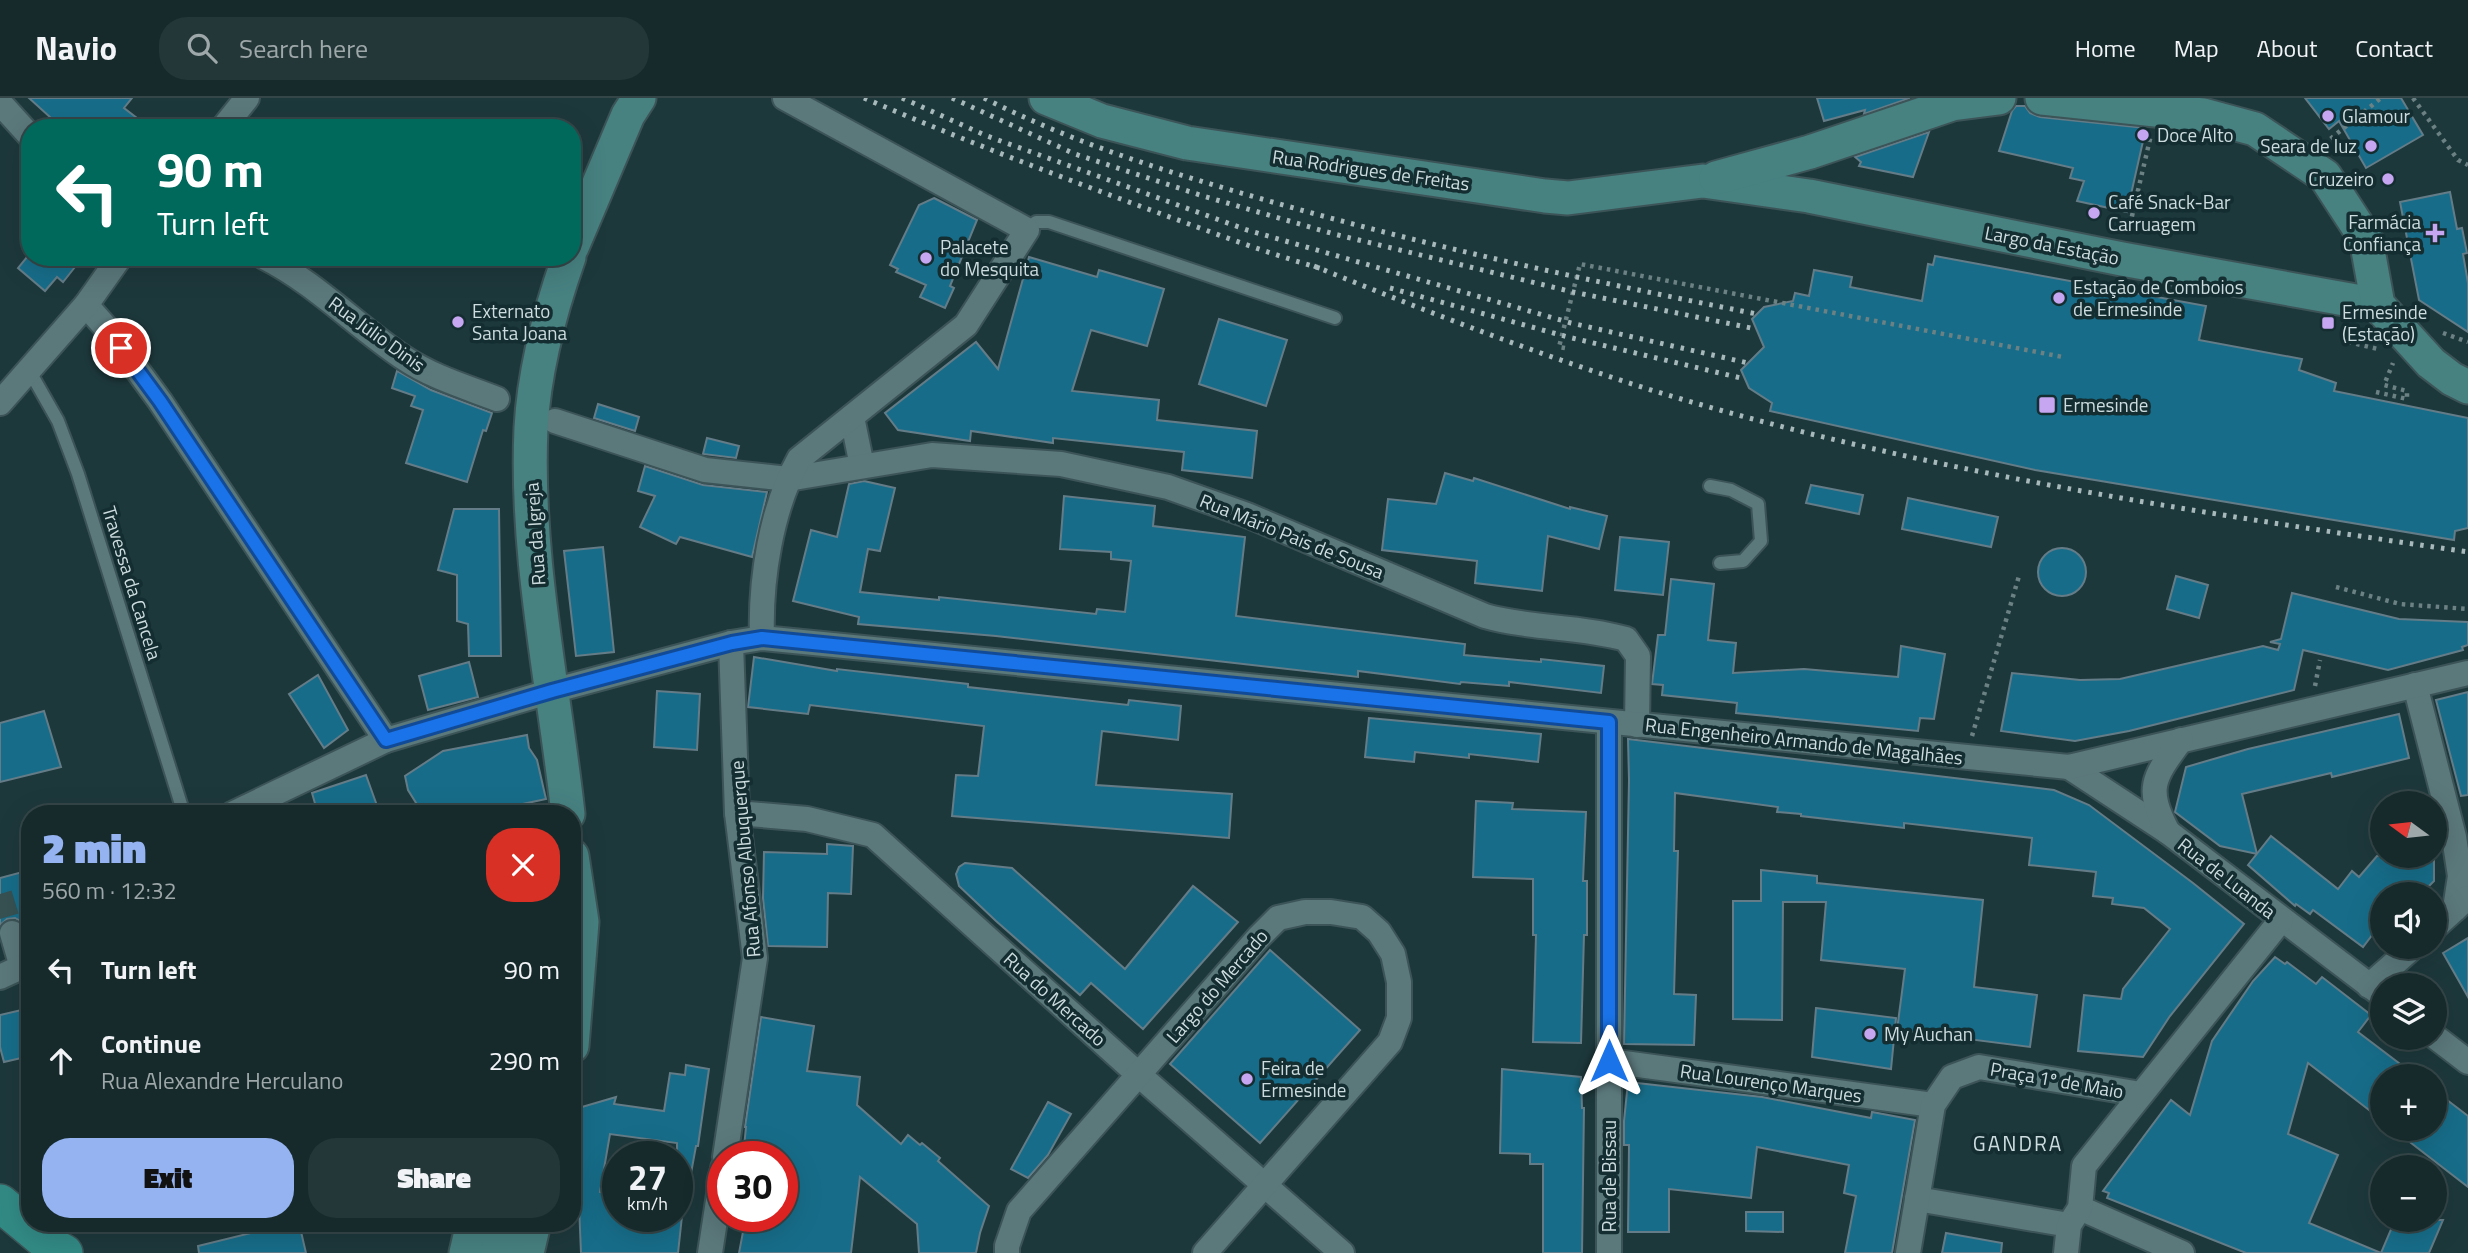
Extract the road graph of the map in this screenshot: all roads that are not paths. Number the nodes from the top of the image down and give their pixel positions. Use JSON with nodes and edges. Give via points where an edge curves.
{"nodes":[{"id":1,"x":247,"y":98,"type":"edge"},
{"id":2,"x":639,"y":98,"type":"edge"},
{"id":3,"x":785,"y":98,"type":"edge"},
{"id":4,"x":1046,"y":98,"type":"edge"},
{"id":5,"x":1999,"y":98,"type":"edge"},
{"id":6,"x":2042,"y":98,"type":"edge"},
{"id":7,"x":0,"y":103,"type":"edge"},
{"id":8,"x":2158,"y":104,"type":"edge"},
{"id":9,"x":230,"y":119,"type":"edge"},
{"id":10,"x":21,"y":126,"type":"edge"},
{"id":11,"x":1810,"y":152,"type":"junction"},
{"id":12,"x":1703,"y":181,"type":"junction"},
{"id":13,"x":1809,"y":196,"type":"junction"},
{"id":14,"x":581,"y":226,"type":"edge"},
{"id":15,"x":1027,"y":230,"type":"junction"},
{"id":16,"x":114,"y":266,"type":"edge"},
{"id":17,"x":282,"y":266,"type":"edge"},
{"id":18,"x":566,"y":266,"type":"edge"},
{"id":19,"x":86,"y":305,"type":"junction"},
{"id":20,"x":2378,"y":306,"type":"junction"},
{"id":21,"x":1335,"y":318,"type":"dead end"},
{"id":22,"x":29,"y":370,"type":"junction"},
{"id":23,"x":2468,"y":387,"type":"edge"},
{"id":24,"x":497,"y":399,"type":"dead end"},
{"id":25,"x":0,"y":403,"type":"edge"},
{"id":26,"x":852,"y":416,"type":"junction"},
{"id":27,"x":555,"y":421,"type":"dead end"},
{"id":28,"x":862,"y":466,"type":"junction"},
{"id":29,"x":788,"y":479,"type":"junction"},
{"id":30,"x":1710,"y":486,"type":"dead end"},
{"id":31,"x":1720,"y":563,"type":"dead end"},
{"id":32,"x":762,"y":638,"type":"junction"},
{"id":33,"x":732,"y":643,"type":"junction"},
{"id":34,"x":2468,"y":673,"type":"edge"},
{"id":35,"x":2415,"y":685,"type":"junction"},
{"id":36,"x":552,"y":691,"type":"junction"},
{"id":37,"x":1609,"y":722,"type":"junction"},
{"id":38,"x":1637,"y":725,"type":"junction"},
{"id":39,"x":386,"y":740,"type":"junction"},
{"id":40,"x":2181,"y":740,"type":"junction"},
{"id":41,"x":2069,"y":767,"type":"junction"},
{"id":42,"x":181,"y":805,"type":"edge"},
{"id":43,"x":251,"y":805,"type":"edge"},
{"id":44,"x":567,"y":805,"type":"edge"},
{"id":45,"x":737,"y":813,"type":"junction"},
{"id":46,"x":2168,"y":832,"type":"junction"},
{"id":47,"x":2461,"y":840,"type":"edge"},
{"id":48,"x":2461,"y":903,"type":"edge"},
{"id":49,"x":581,"y":916,"type":"edge"},
{"id":50,"x":2447,"y":916,"type":"edge"},
{"id":51,"x":2281,"y":920,"type":"junction"},
{"id":52,"x":12,"y":933,"type":"tunnel mouth"},
{"id":53,"x":581,"y":934,"type":"edge"},
{"id":54,"x":2403,"y":959,"type":"edge"},
{"id":55,"x":17,"y":969,"type":"edge"},
{"id":56,"x":2391,"y":973,"type":"edge"},
{"id":57,"x":2370,"y":987,"type":"edge"},
{"id":58,"x":2447,"y":1046,"type":"edge"},
{"id":59,"x":1609,"y":1061,"type":"junction"},
{"id":60,"x":2468,"y":1062,"type":"edge"},
{"id":61,"x":1139,"y":1075,"type":"junction"},
{"id":62,"x":2141,"y":1094,"type":"junction"},
{"id":63,"x":1933,"y":1105,"type":"junction"},
{"id":64,"x":726,"y":1141,"type":"edge"},
{"id":65,"x":1265,"y":1186,"type":"junction"},
{"id":66,"x":1917,"y":1199,"type":"junction"},
{"id":67,"x":0,"y":1203,"type":"edge"},
{"id":68,"x":2074,"y":1217,"type":"junction"},
{"id":69,"x":21,"y":1220,"type":"edge"},
{"id":70,"x":35,"y":1232,"type":"edge"},
{"id":71,"x":471,"y":1232,"type":"edge"},
{"id":72,"x":502,"y":1232,"type":"edge"},
{"id":73,"x":532,"y":1232,"type":"edge"},
{"id":74,"x":713,"y":1232,"type":"edge"},
{"id":75,"x":64,"y":1253,"type":"edge"},
{"id":76,"x":466,"y":1253,"type":"edge"},
{"id":77,"x":497,"y":1253,"type":"edge"},
{"id":78,"x":527,"y":1253,"type":"edge"},
{"id":79,"x":710,"y":1253,"type":"edge"},
{"id":80,"x":1007,"y":1253,"type":"edge"},
{"id":81,"x":1205,"y":1253,"type":"edge"},
{"id":82,"x":1342,"y":1253,"type":"edge"},
{"id":83,"x":1609,"y":1253,"type":"edge"},
{"id":84,"x":1908,"y":1253,"type":"edge"},
{"id":85,"x":2066,"y":1253,"type":"edge"},
{"id":86,"x":2182,"y":1253,"type":"edge"}],
"edges":[{"from":1,"to":9,"type":"street"},
{"from":2,"to":14,"type":"main road"},
{"from":3,"to":15,"type":"street"},
{"from":4,"to":12,"type":"main road","name":"Rua Rodrigues de Freitas","via":[[1102,121],[1187,143],[1545,196],[1578,197]]},
{"from":5,"to":11,"type":"main road","name":"Rua Rodrigues de Freitas","via":[[1952,104]]},
{"from":6,"to":8,"type":"main road"},
{"from":7,"to":10,"type":"street"},
{"from":8,"to":20,"type":"main road","via":[[2255,129],[2325,176],[2366,239]]},
{"from":11,"to":12,"type":"main road","name":"Rua Rodrigues de Freitas"},
{"from":11,"to":13,"type":"main road","via":[[1802,175]]},
{"from":12,"to":13,"type":"main road","name":"Rua Rodrigues de Freitas"},
{"from":13,"to":20,"type":"main road","name":"Largo da Estação"},
{"from":15,"to":21,"type":"lane","via":[[1036,222],[1049,222]]},
{"from":15,"to":26,"type":"street","via":[[966,325]]},
{"from":16,"to":19,"type":"street"},
{"from":17,"to":24,"type":"street","name":"Rua Júlio Dinis","via":[[406,360]]},
{"from":18,"to":36,"type":"main road","name":"Rua da Igreja","via":[[547,332],[531,426],[536,569]]},
{"from":19,"to":22,"type":"street"},
{"from":19,"to":39,"type":"street","via":[[160,401]]},
{"from":20,"to":23,"type":"main road","via":[[2431,363]]},
{"from":22,"to":25,"type":"street"},
{"from":22,"to":42,"type":"lane","name":"Travessa da Cancela","via":[[58,421],[78,474]]},
{"from":26,"to":28,"type":"street"},
{"from":26,"to":29,"type":"street","via":[[799,459]]},
{"from":27,"to":29,"type":"street","name":"Rua Mário Pais de Sousa","via":[[705,470]]},
{"from":28,"to":29,"type":"street","name":"Rua Mário Pais de Sousa"},
{"from":28,"to":38,"type":"street","name":"Rua Mário Pais de Sousa","via":[[932,455],[1061,464],[1168,487],[1247,515],[1485,616],[1626,639],[1638,656]]},
{"from":29,"to":32,"type":"street","via":[[768,553]]},
{"from":30,"to":31,"type":"lane","via":[[1731,490],[1758,505],[1762,541],[1743,561]]},
{"from":32,"to":33,"type":"street","name":"Rua Engenheiro Armando de Magalhães"},
{"from":32,"to":37,"type":"street","name":"Rua Engenheiro Armando de Magalhães"},
{"from":33,"to":36,"type":"street","name":"Rua Engenheiro Armando de Magalhães"},
{"from":33,"to":45,"type":"street","name":"Rua Afonso Albuquerque"},
{"from":34,"to":35,"type":"street","name":"Rua Engenheiro Armando de Magalhães"},
{"from":35,"to":40,"type":"street","name":"Rua Engenheiro Armando de Magalhães"},
{"from":35,"to":47,"type":"street"},
{"from":36,"to":39,"type":"street","name":"Rua Engenheiro Armando de Magalhães"},
{"from":36,"to":44,"type":"main road","name":"Rua da Igreja"},
{"from":37,"to":38,"type":"street","name":"Rua Engenheiro Armando de Magalhães"},
{"from":37,"to":59,"type":"street","name":"Rua de Bissau"},
{"from":38,"to":41,"type":"street","name":"Rua Engenheiro Armando de Magalhães"},
{"from":39,"to":43,"type":"street","name":"Rua Engenheiro Armando de Magalhães"},
{"from":40,"to":41,"type":"street","name":"Rua Engenheiro Armando de Magalhães"},
{"from":40,"to":46,"type":"street","via":[[2157,772],[2154,792],[2157,812]]},
{"from":41,"to":46,"type":"street","name":"Rua de Luanda"},
{"from":45,"to":61,"type":"street","name":"Rua do Mercado","via":[[807,820],[873,835]]},
{"from":45,"to":64,"type":"street","name":"Rua Afonso Albuquerque","via":[[755,958]]},
{"from":46,"to":51,"type":"street","name":"Rua de Luanda"},
{"from":47,"to":48,"type":"street"},
{"from":48,"to":50,"type":"street"},
{"from":49,"to":53,"type":"main road"},
{"from":51,"to":57,"type":"street","name":"Rua de Luanda"},
{"from":51,"to":62,"type":"street"},
{"from":52,"to":55,"type":"street"},
{"from":54,"to":56,"type":"street"},
{"from":58,"to":60,"type":"street"},
{"from":59,"to":63,"type":"street","name":"Rua Lourenço Marques"},
{"from":59,"to":83,"type":"street","name":"Rua de Bissau"},
{"from":61,"to":65,"type":"street","name":"Rua do Mercado"},
{"from":61,"to":65,"type":"street","name":"Largo do Mercado","via":[[1278,918],[1331,912],[1362,917],[1370,924],[1393,954],[1399,982],[1399,1018],[1390,1042]]},
{"from":61,"to":80,"type":"street","name":"Largo do Mercado","via":[[1019,1211]]},
{"from":62,"to":63,"type":"street","name":"Praça 1º de Maio","via":[[1979,1067],[1952,1077]]},
{"from":62,"to":68,"type":"street","name":"Praça 1º de Maio","via":[[2084,1167]]},
{"from":63,"to":66,"type":"street"},
{"from":65,"to":81,"type":"street","name":"Largo do Mercado"},
{"from":65,"to":82,"type":"street","name":"Rua do Mercado"},
{"from":66,"to":68,"type":"street"},
{"from":66,"to":84,"type":"street"},
{"from":67,"to":69,"type":"main road"},
{"from":68,"to":85,"type":"street","name":"Praça 1º de Maio"},
{"from":68,"to":86,"type":"street"},
{"from":70,"to":75,"type":"main road"},
{"from":71,"to":76,"type":"main road"},
{"from":72,"to":77,"type":"main road"},
{"from":73,"to":78,"type":"main road"},
{"from":74,"to":79,"type":"street"}]}
